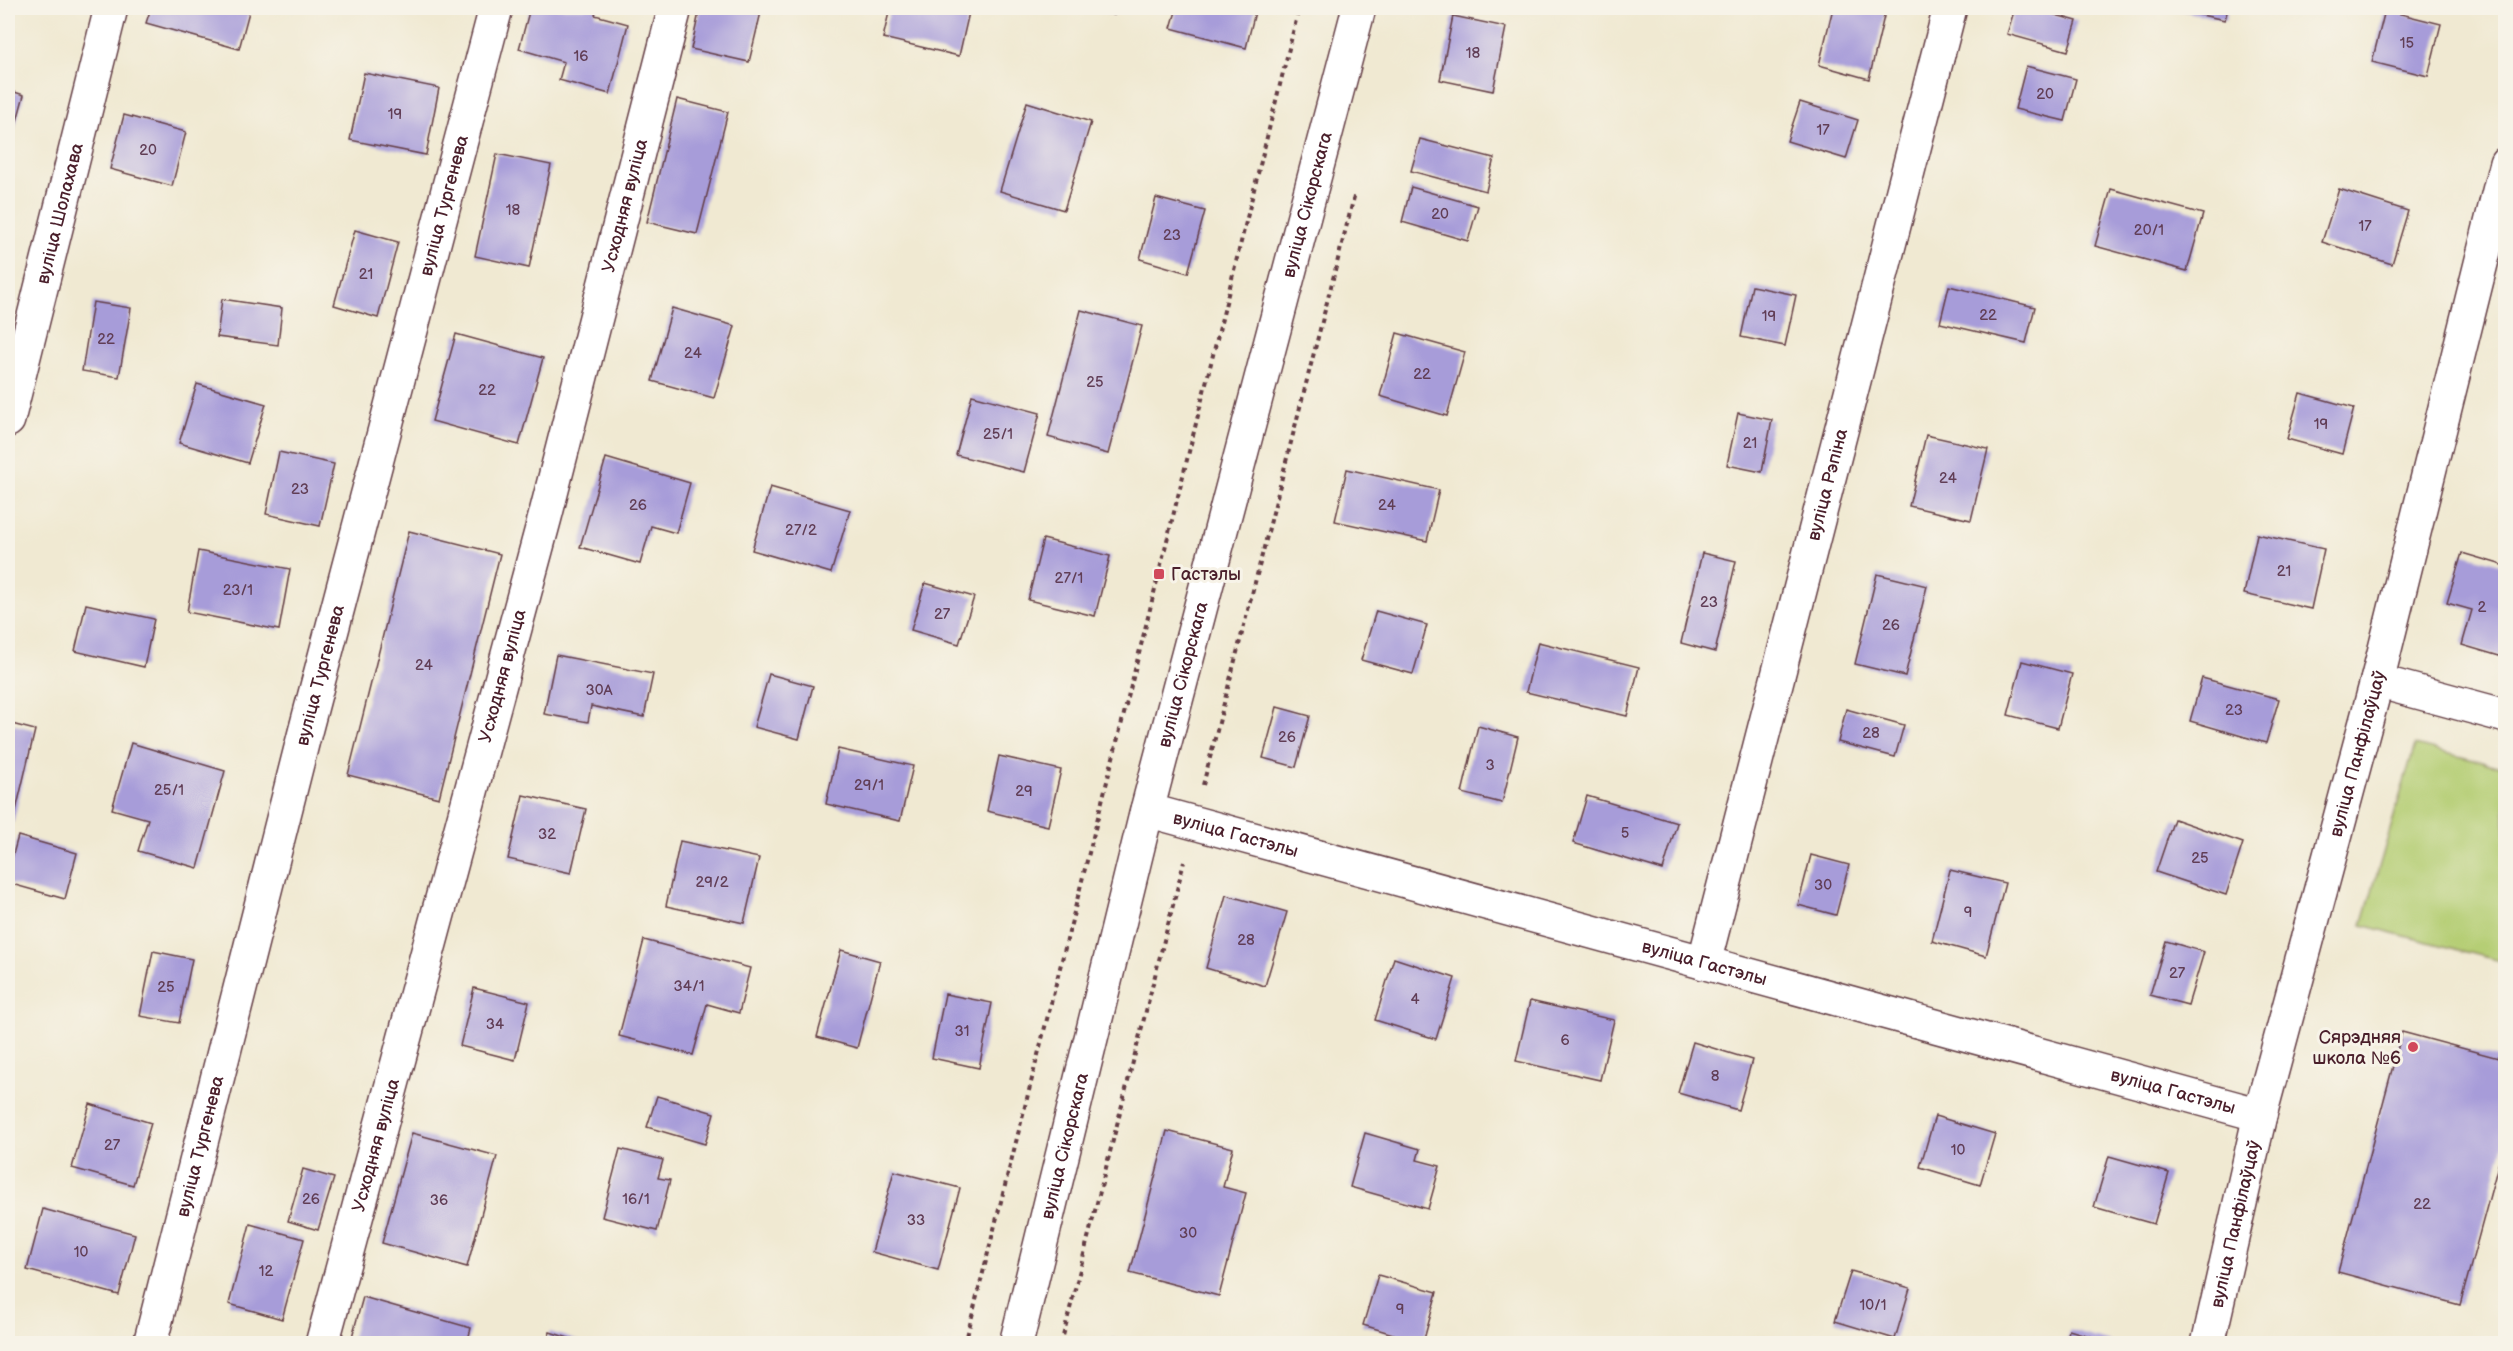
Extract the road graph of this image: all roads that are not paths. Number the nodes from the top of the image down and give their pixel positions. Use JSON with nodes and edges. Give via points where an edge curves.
{"nodes":[{"id":1,"x":111,"y":8,"type":"edge"},
{"id":2,"x":496,"y":8,"type":"edge"},
{"id":3,"x":675,"y":8,"type":"edge"},
{"id":4,"x":1359,"y":8,"type":"edge"},
{"id":5,"x":1950,"y":8,"type":"edge"},
{"id":6,"x":2505,"y":162,"type":"edge"},
{"id":7,"x":8,"y":420,"type":"edge"},
{"id":8,"x":2377,"y":681,"type":"junction"},
{"id":9,"x":2505,"y":716,"type":"edge"},
{"id":10,"x":1147,"y":810,"type":"junction"},
{"id":11,"x":1704,"y":963,"type":"junction"},
{"id":12,"x":2260,"y":1115,"type":"junction"},
{"id":13,"x":150,"y":1344,"type":"edge"},
{"id":14,"x":322,"y":1344,"type":"edge"},
{"id":15,"x":1016,"y":1344,"type":"edge"},
{"id":16,"x":2208,"y":1344,"type":"edge"}],
"edges":[{"from":1,"to":7,"type":"street","name":"вуліца Шолахава"},
{"from":2,"to":13,"type":"street","name":"вуліца Тургенева","via":[[305,732]]},
{"from":3,"to":14,"type":"street","name":"Усходняя вуліца","via":[[545,517]]},
{"from":4,"to":10,"type":"street","name":"вуліца Сікорскага"},
{"from":5,"to":11,"type":"street","name":"вуліца Рэпіна"},
{"from":6,"to":8,"type":"street","name":"вуліца Панфілаўцаў"},
{"from":8,"to":9,"type":"street"},
{"from":8,"to":12,"type":"street","name":"вуліца Панфілаўцаў"},
{"from":10,"to":11,"type":"street","name":"вуліца Гастэлы"},
{"from":10,"to":15,"type":"street","name":"вуліца Сікорскага"},
{"from":11,"to":12,"type":"street","name":"вуліца Гастэлы"},
{"from":12,"to":16,"type":"street","name":"вуліца Панфілаўцаў"}]}
